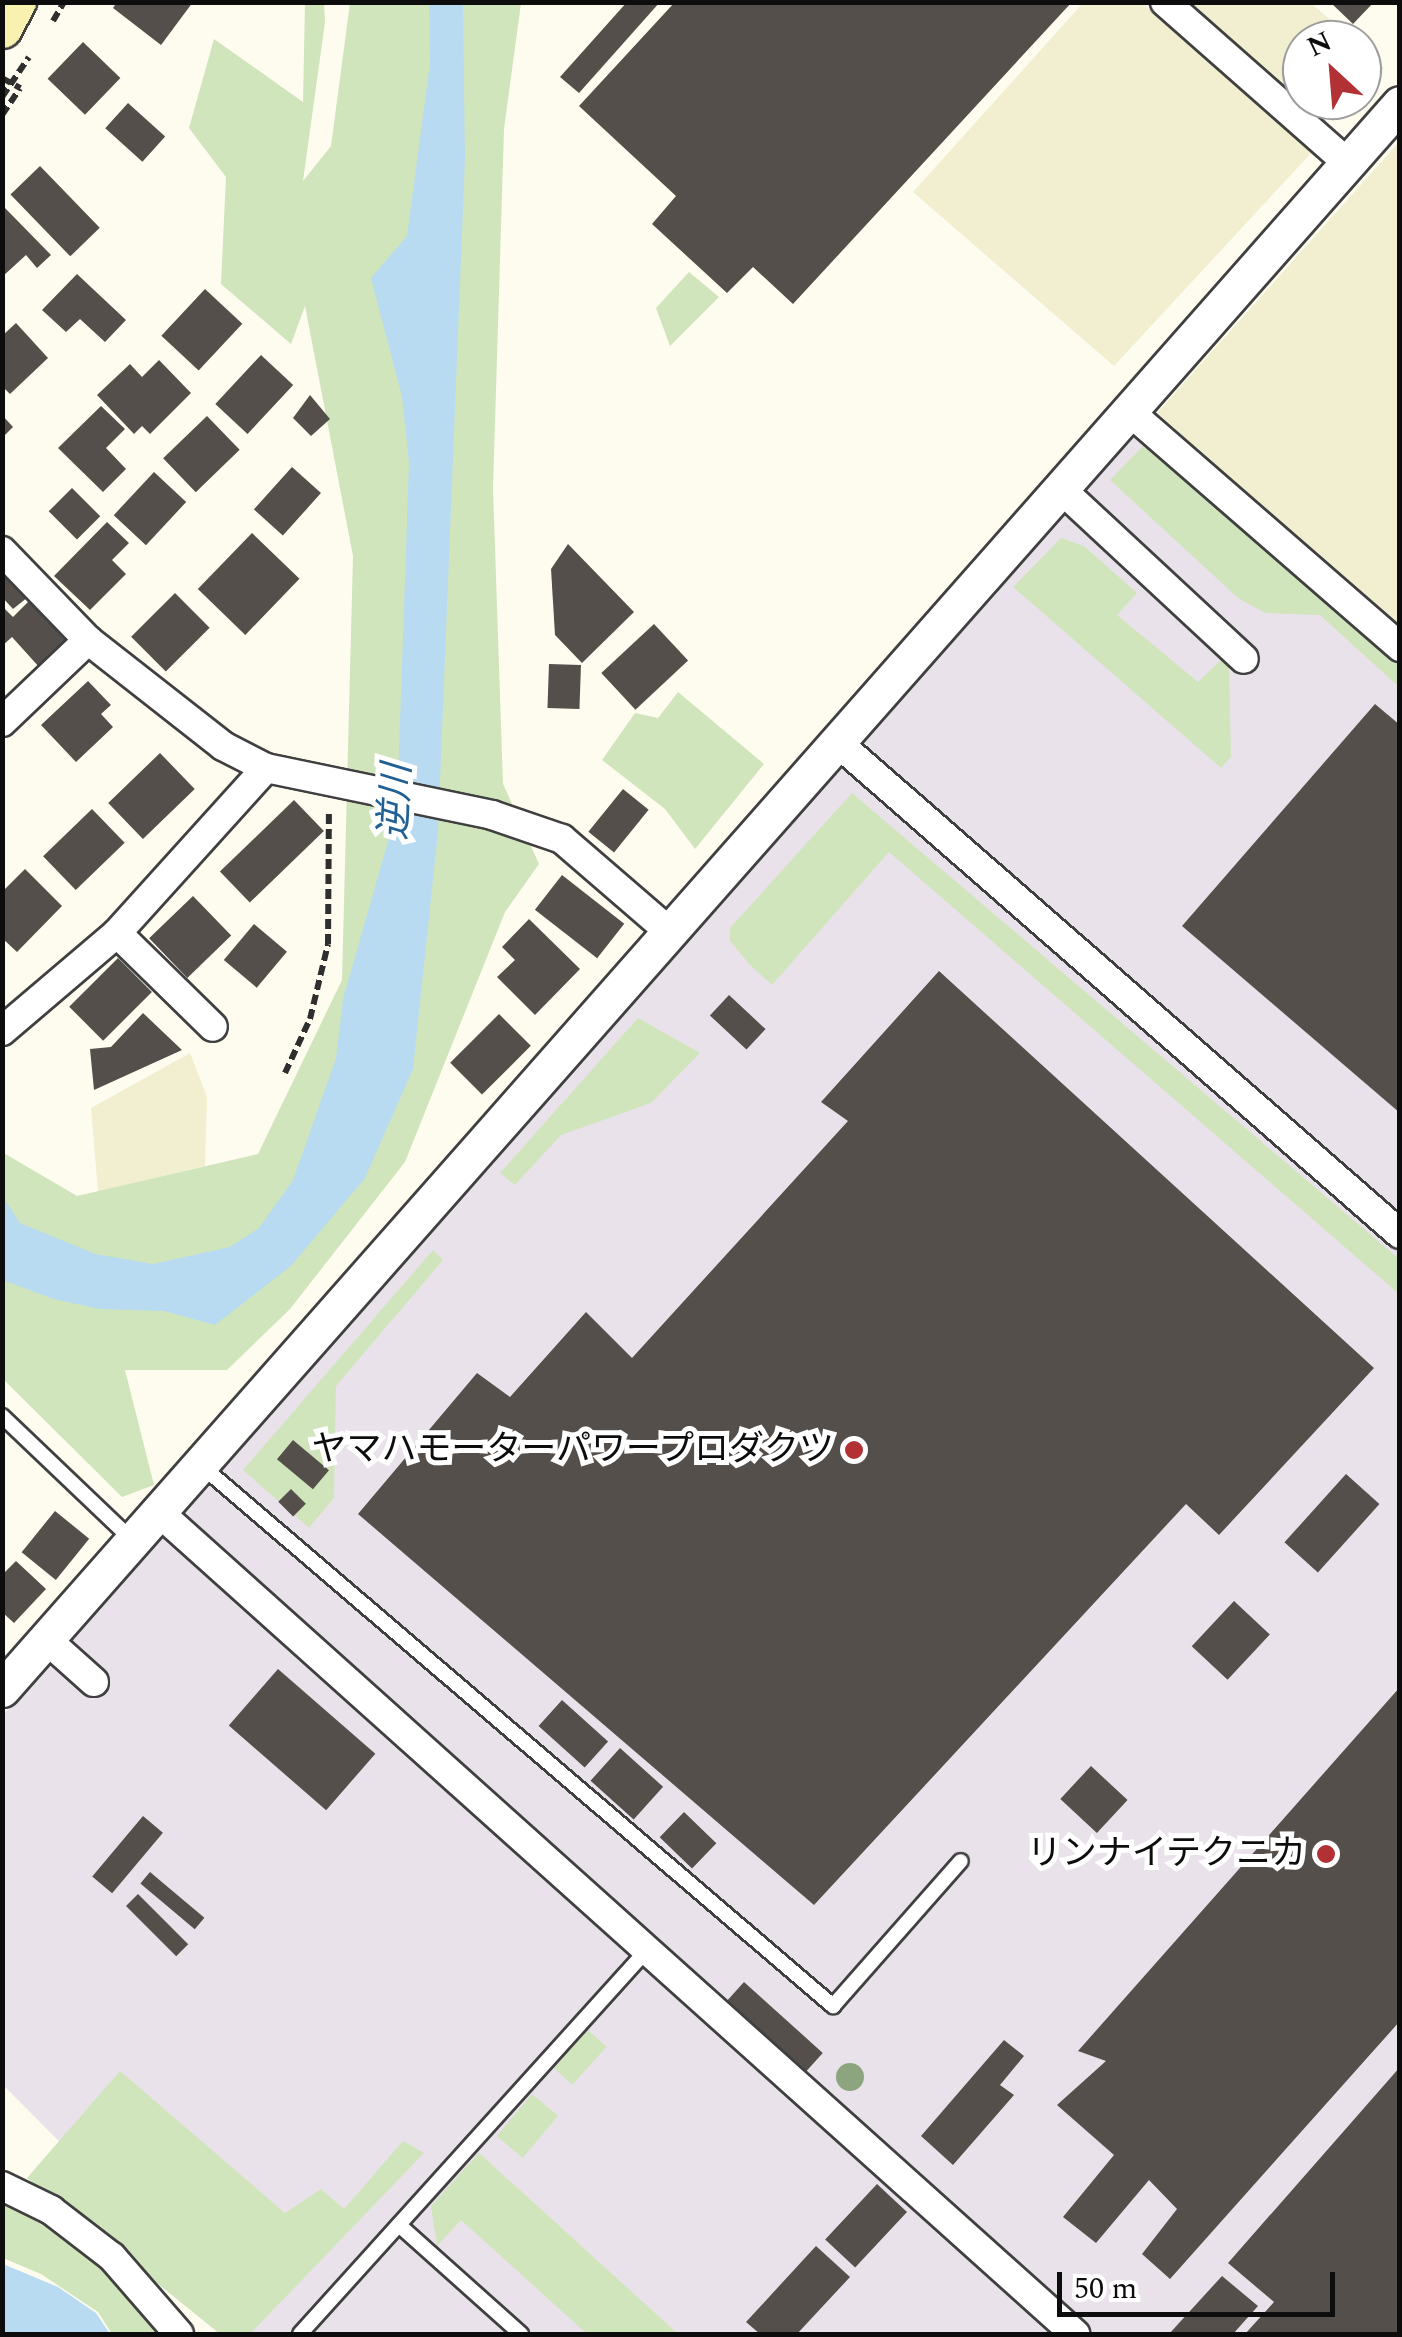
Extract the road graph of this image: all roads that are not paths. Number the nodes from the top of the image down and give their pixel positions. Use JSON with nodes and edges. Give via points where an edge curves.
{"nodes":[{"id":1,"x":16,"y":2,"type":"edge"},
{"id":2,"x":1164,"y":2,"type":"edge"},
{"id":3,"x":2,"y":28,"type":"edge"},
{"id":4,"x":1400,"y":104,"type":"edge"},
{"id":5,"x":1349,"y":164,"type":"junction"},
{"id":6,"x":1131,"y":413,"type":"junction"},
{"id":7,"x":1062,"y":490,"type":"junction"},
{"id":8,"x":2,"y":550,"type":"edge"},
{"id":9,"x":88,"y":640,"type":"junction"},
{"id":10,"x":1400,"y":646,"type":"edge"},
{"id":11,"x":1244,"y":658,"type":"dead end"},
{"id":12,"x":2,"y":722,"type":"edge"},
{"id":13,"x":838,"y":743,"type":"junction"},
{"id":14,"x":266,"y":768,"type":"junction"},
{"id":15,"x":116,"y":933,"type":"junction"},
{"id":16,"x":672,"y":934,"type":"junction"},
{"id":17,"x":213,"y":1027,"type":"dead end"},
{"id":18,"x":2,"y":1031,"type":"edge"},
{"id":19,"x":1400,"y":1234,"type":"edge"},
{"id":20,"x":2,"y":1416,"type":"edge"},
{"id":21,"x":204,"y":1468,"type":"junction"},
{"id":22,"x":162,"y":1515,"type":"junction"},
{"id":23,"x":136,"y":1544,"type":"junction"},
{"id":24,"x":48,"y":1640,"type":"junction"},
{"id":25,"x":94,"y":1682,"type":"dead end"},
{"id":26,"x":2,"y":1689,"type":"edge"},
{"id":27,"x":961,"y":1862,"type":"dead end"},
{"id":28,"x":647,"y":1950,"type":"junction"},
{"id":29,"x":2,"y":2186,"type":"edge"},
{"id":30,"x":400,"y":2225,"type":"junction"},
{"id":31,"x":180,"y":2334,"type":"edge"},
{"id":32,"x":300,"y":2334,"type":"edge"},
{"id":33,"x":521,"y":2334,"type":"edge"},
{"id":34,"x":1075,"y":2334,"type":"edge"}],
"edges":[{"from":1,"to":3,"type":"main road"},
{"from":2,"to":5,"type":"street"},
{"from":4,"to":5,"type":"street"},
{"from":5,"to":6,"type":"street"},
{"from":6,"to":7,"type":"street"},
{"from":6,"to":10,"type":"street"},
{"from":7,"to":11,"type":"street"},
{"from":7,"to":13,"type":"street"},
{"from":8,"to":9,"type":"street"},
{"from":9,"to":12,"type":"street"},
{"from":9,"to":14,"type":"street","via":[[210,736]]},
{"from":13,"to":16,"type":"street"},
{"from":13,"to":19,"type":"street"},
{"from":14,"to":15,"type":"street"},
{"from":14,"to":16,"type":"street","via":[[492,814],[562,839]]},
{"from":15,"to":17,"type":"street"},
{"from":15,"to":18,"type":"street"},
{"from":16,"to":21,"type":"street"},
{"from":20,"to":23,"type":"lane"},
{"from":21,"to":22,"type":"street"},
{"from":21,"to":27,"type":"lane","via":[[833,2006]]},
{"from":22,"to":23,"type":"street"},
{"from":22,"to":28,"type":"street"},
{"from":23,"to":24,"type":"street"},
{"from":24,"to":25,"type":"street"},
{"from":24,"to":26,"type":"street"},
{"from":28,"to":30,"type":"lane"},
{"from":28,"to":34,"type":"street"},
{"from":29,"to":31,"type":"street","via":[[51,2210],[112,2258]]},
{"from":30,"to":32,"type":"lane"},
{"from":30,"to":33,"type":"lane"}]}
